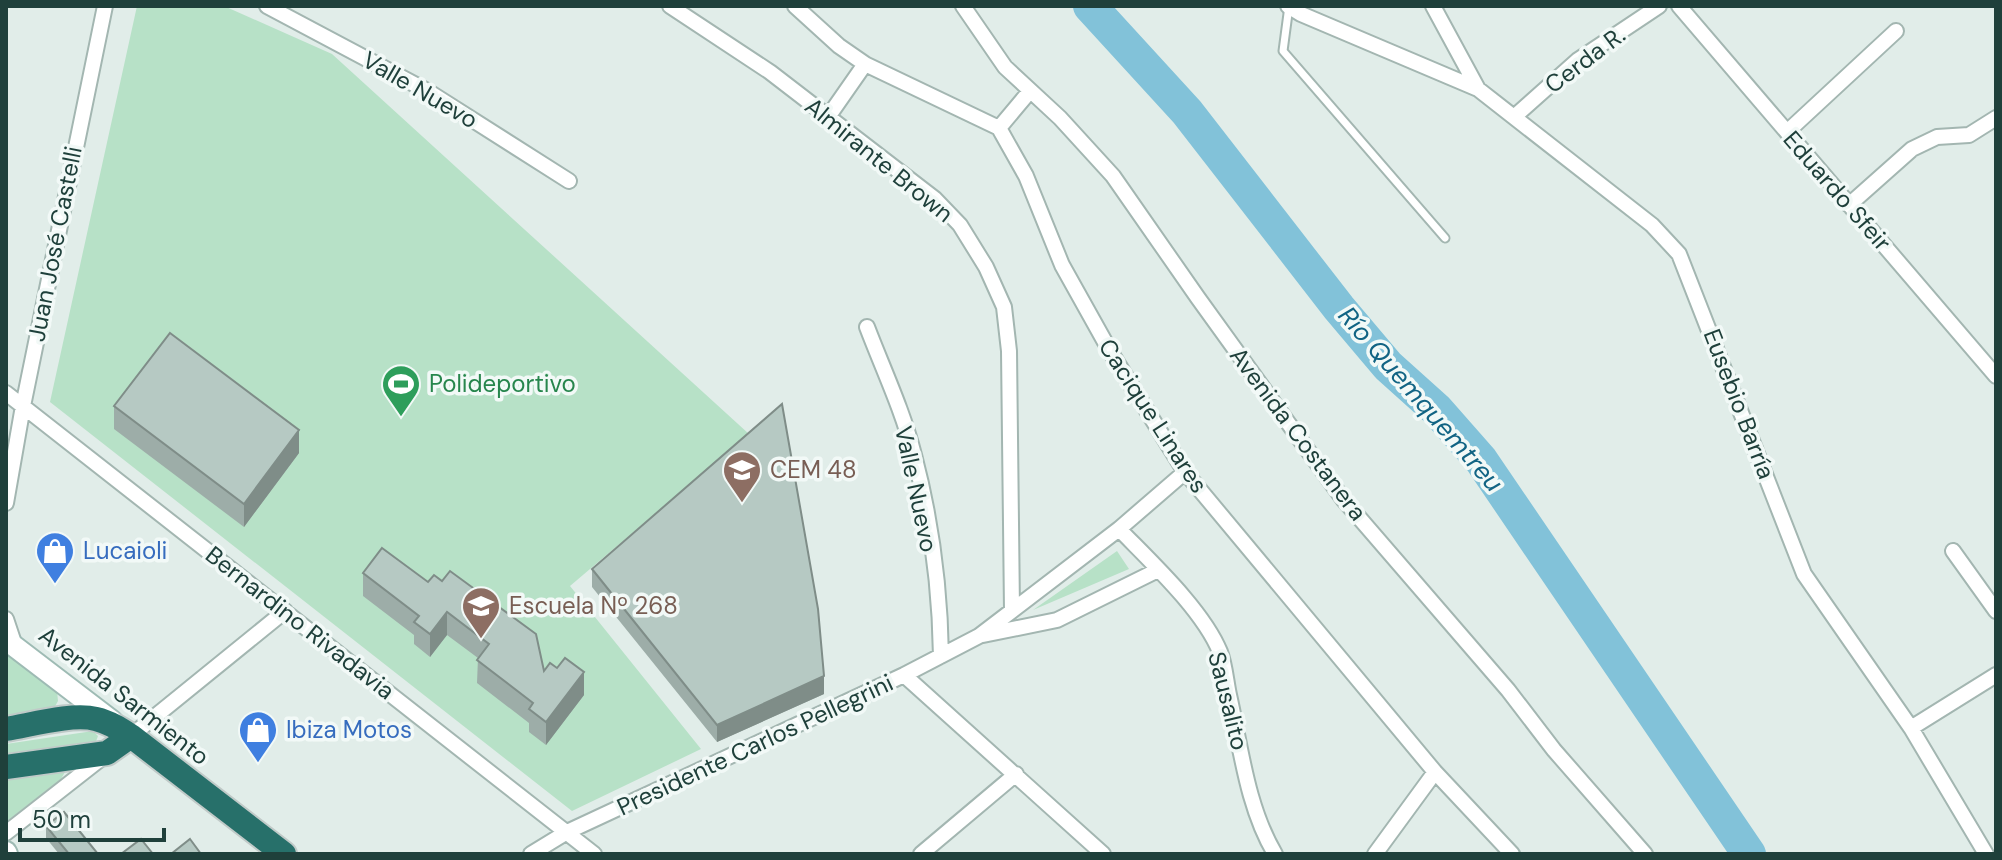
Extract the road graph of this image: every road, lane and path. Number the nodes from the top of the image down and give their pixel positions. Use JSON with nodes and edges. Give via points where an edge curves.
{"nodes":[{"id":1,"x":105,"y":6,"type":"edge"},
{"id":2,"x":267,"y":6,"type":"edge"},
{"id":3,"x":670,"y":6,"type":"edge"},
{"id":4,"x":795,"y":6,"type":"edge"},
{"id":5,"x":963,"y":6,"type":"edge"},
{"id":6,"x":1288,"y":6,"type":"edge"},
{"id":7,"x":1433,"y":6,"type":"edge"},
{"id":8,"x":1659,"y":6,"type":"edge"},
{"id":9,"x":1679,"y":6,"type":"edge"},
{"id":10,"x":1896,"y":31,"type":"dead end"},
{"id":11,"x":865,"y":64,"type":"junction"},
{"id":12,"x":1478,"y":89,"type":"junction"},
{"id":13,"x":1030,"y":91,"type":"junction"},
{"id":14,"x":828,"y":117,"type":"junction"},
{"id":15,"x":1514,"y":117,"type":"junction"},
{"id":16,"x":1996,"y":118,"type":"edge"},
{"id":17,"x":999,"y":128,"type":"junction"},
{"id":18,"x":1787,"y":132,"type":"junction"},
{"id":19,"x":569,"y":181,"type":"dead end"},
{"id":20,"x":1849,"y":205,"type":"junction"},
{"id":21,"x":1445,"y":238,"type":"dead end"},
{"id":22,"x":867,"y":327,"type":"dead end"},
{"id":23,"x":1996,"y":376,"type":"edge"},
{"id":24,"x":6,"y":393,"type":"edge"},
{"id":25,"x":23,"y":406,"type":"junction"},
{"id":26,"x":1185,"y":472,"type":"junction"},
{"id":27,"x":7,"y":483,"type":"edge"},
{"id":28,"x":6,"y":503,"type":"edge"},
{"id":29,"x":1119,"y":529,"type":"junction"},
{"id":30,"x":1953,"y":551,"type":"dead end"},
{"id":31,"x":1158,"y":570,"type":"junction"},
{"id":32,"x":1012,"y":610,"type":"junction"},
{"id":33,"x":285,"y":611,"type":"junction"},
{"id":34,"x":1996,"y":611,"type":"edge"},
{"id":35,"x":6,"y":619,"type":"edge"},
{"id":36,"x":979,"y":636,"type":"junction"},
{"id":37,"x":10,"y":643,"type":"edge"},
{"id":38,"x":941,"y":656,"type":"junction"},
{"id":39,"x":904,"y":675,"type":"junction"},
{"id":40,"x":1996,"y":675,"type":"edge"},
{"id":41,"x":1911,"y":728,"type":"junction"},
{"id":42,"x":6,"y":729,"type":"edge"},
{"id":43,"x":131,"y":736,"type":"junction"},
{"id":44,"x":107,"y":753,"type":"junction"},
{"id":45,"x":6,"y":767,"type":"edge"},
{"id":46,"x":1435,"y":772,"type":"junction"},
{"id":47,"x":1016,"y":774,"type":"junction"},
{"id":48,"x":567,"y":832,"type":"junction"},
{"id":49,"x":6,"y":833,"type":"edge"},
{"id":50,"x":284,"y":854,"type":"edge"},
{"id":51,"x":531,"y":854,"type":"edge"},
{"id":52,"x":594,"y":854,"type":"edge"},
{"id":53,"x":921,"y":854,"type":"edge"},
{"id":54,"x":1103,"y":854,"type":"edge"},
{"id":55,"x":1275,"y":854,"type":"edge"},
{"id":56,"x":1375,"y":854,"type":"edge"},
{"id":57,"x":1512,"y":854,"type":"edge"},
{"id":58,"x":1645,"y":854,"type":"edge"},
{"id":59,"x":1986,"y":854,"type":"edge"}],
"edges":[{"from":1,"to":25,"type":"street","name":"Juan José Castelli"},
{"from":2,"to":19,"type":"street","name":"Valle Nuevo","via":[[429,92]]},
{"from":3,"to":14,"type":"street","name":"Almirante Brown"},
{"from":4,"to":11,"type":"street"},
{"from":5,"to":13,"type":"street","name":"Avenida Costanera","via":[[991,50]]},
{"from":6,"to":12,"type":"street"},
{"from":6,"to":21,"type":"lane","via":[[1283,51]]},
{"from":7,"to":12,"type":"street","name":"Eusebio Barría"},
{"from":8,"to":15,"type":"street","name":"Cerda R.","via":[[1578,60]]},
{"from":9,"to":18,"type":"street","name":"Eduardo Sfeir"},
{"from":10,"to":18,"type":"street"},
{"from":11,"to":14,"type":"street"},
{"from":11,"to":17,"type":"street"},
{"from":12,"to":15,"type":"street","name":"Eusebio Barría"},
{"from":13,"to":17,"type":"street"},
{"from":13,"to":58,"type":"street","name":"Avenida Costanera","via":[[1113,176],[1343,499]]},
{"from":14,"to":32,"type":"street","name":"Almirante Brown","via":[[935,199],[960,225],[1004,307]]},
{"from":15,"to":41,"type":"street","name":"Eusebio Barría","via":[[1652,225],[1679,254],[1804,574]]},
{"from":16,"to":20,"type":"street","via":[[1969,135],[1937,137],[1912,149]]},
{"from":17,"to":26,"type":"street","name":"Cacique Linares","via":[[1026,176],[1062,265]]},
{"from":18,"to":20,"type":"street","name":"Eduardo Sfeir"},
{"from":20,"to":23,"type":"street","name":"Eduardo Sfeir"},
{"from":22,"to":38,"type":"street","name":"Valle Nuevo","via":[[914,453],[938,601]]},
{"from":24,"to":25,"type":"street","name":"Bernardino Rivadavia"},
{"from":25,"to":27,"type":"street","name":"Juan José Castelli"},
{"from":25,"to":33,"type":"street","name":"Bernardino Rivadavia"},
{"from":26,"to":29,"type":"street","name":"Presidente Carlos Pellegrini"},
{"from":26,"to":46,"type":"street","name":"Cacique Linares"},
{"from":27,"to":28,"type":"street","name":"Juan José Castelli"},
{"from":29,"to":31,"type":"street","name":"Sausalito"},
{"from":29,"to":32,"type":"street","name":"Presidente Carlos Pellegrini"},
{"from":30,"to":34,"type":"street"},
{"from":31,"to":36,"type":"street","name":"Presidente Carlos Pellegrini","via":[[1057,620]]},
{"from":31,"to":55,"type":"street","name":"Sausalito","via":[[1220,652],[1253,803]]},
{"from":32,"to":36,"type":"street","name":"Presidente Carlos Pellegrini"},
{"from":33,"to":43,"type":"street"},
{"from":33,"to":48,"type":"street","name":"Bernardino Rivadavia"},
{"from":35,"to":37,"type":"street"},
{"from":36,"to":38,"type":"street","name":"Presidente Carlos Pellegrini"},
{"from":37,"to":43,"type":"main road","name":"Avenida Sarmiento"},
{"from":38,"to":39,"type":"street","name":"Presidente Carlos Pellegrini"},
{"from":39,"to":47,"type":"street"},
{"from":39,"to":48,"type":"street","name":"Presidente Carlos Pellegrini"},
{"from":40,"to":41,"type":"street"},
{"from":41,"to":59,"type":"street","name":"Eusebio Barría"},
{"from":42,"to":43,"type":"highway","via":[[92,718]]},
{"from":43,"to":44,"type":"highway"},
{"from":43,"to":50,"type":"highway","name":"Avenida Sarmiento"},
{"from":44,"to":45,"type":"highway"},
{"from":44,"to":49,"type":"street"},
{"from":46,"to":56,"type":"street"},
{"from":46,"to":57,"type":"street","name":"Cacique Linares"},
{"from":47,"to":53,"type":"street"},
{"from":47,"to":54,"type":"street"},
{"from":48,"to":51,"type":"street","name":"Presidente Carlos Pellegrini"},
{"from":48,"to":52,"type":"street","name":"Bernardino Rivadavia"}]}
